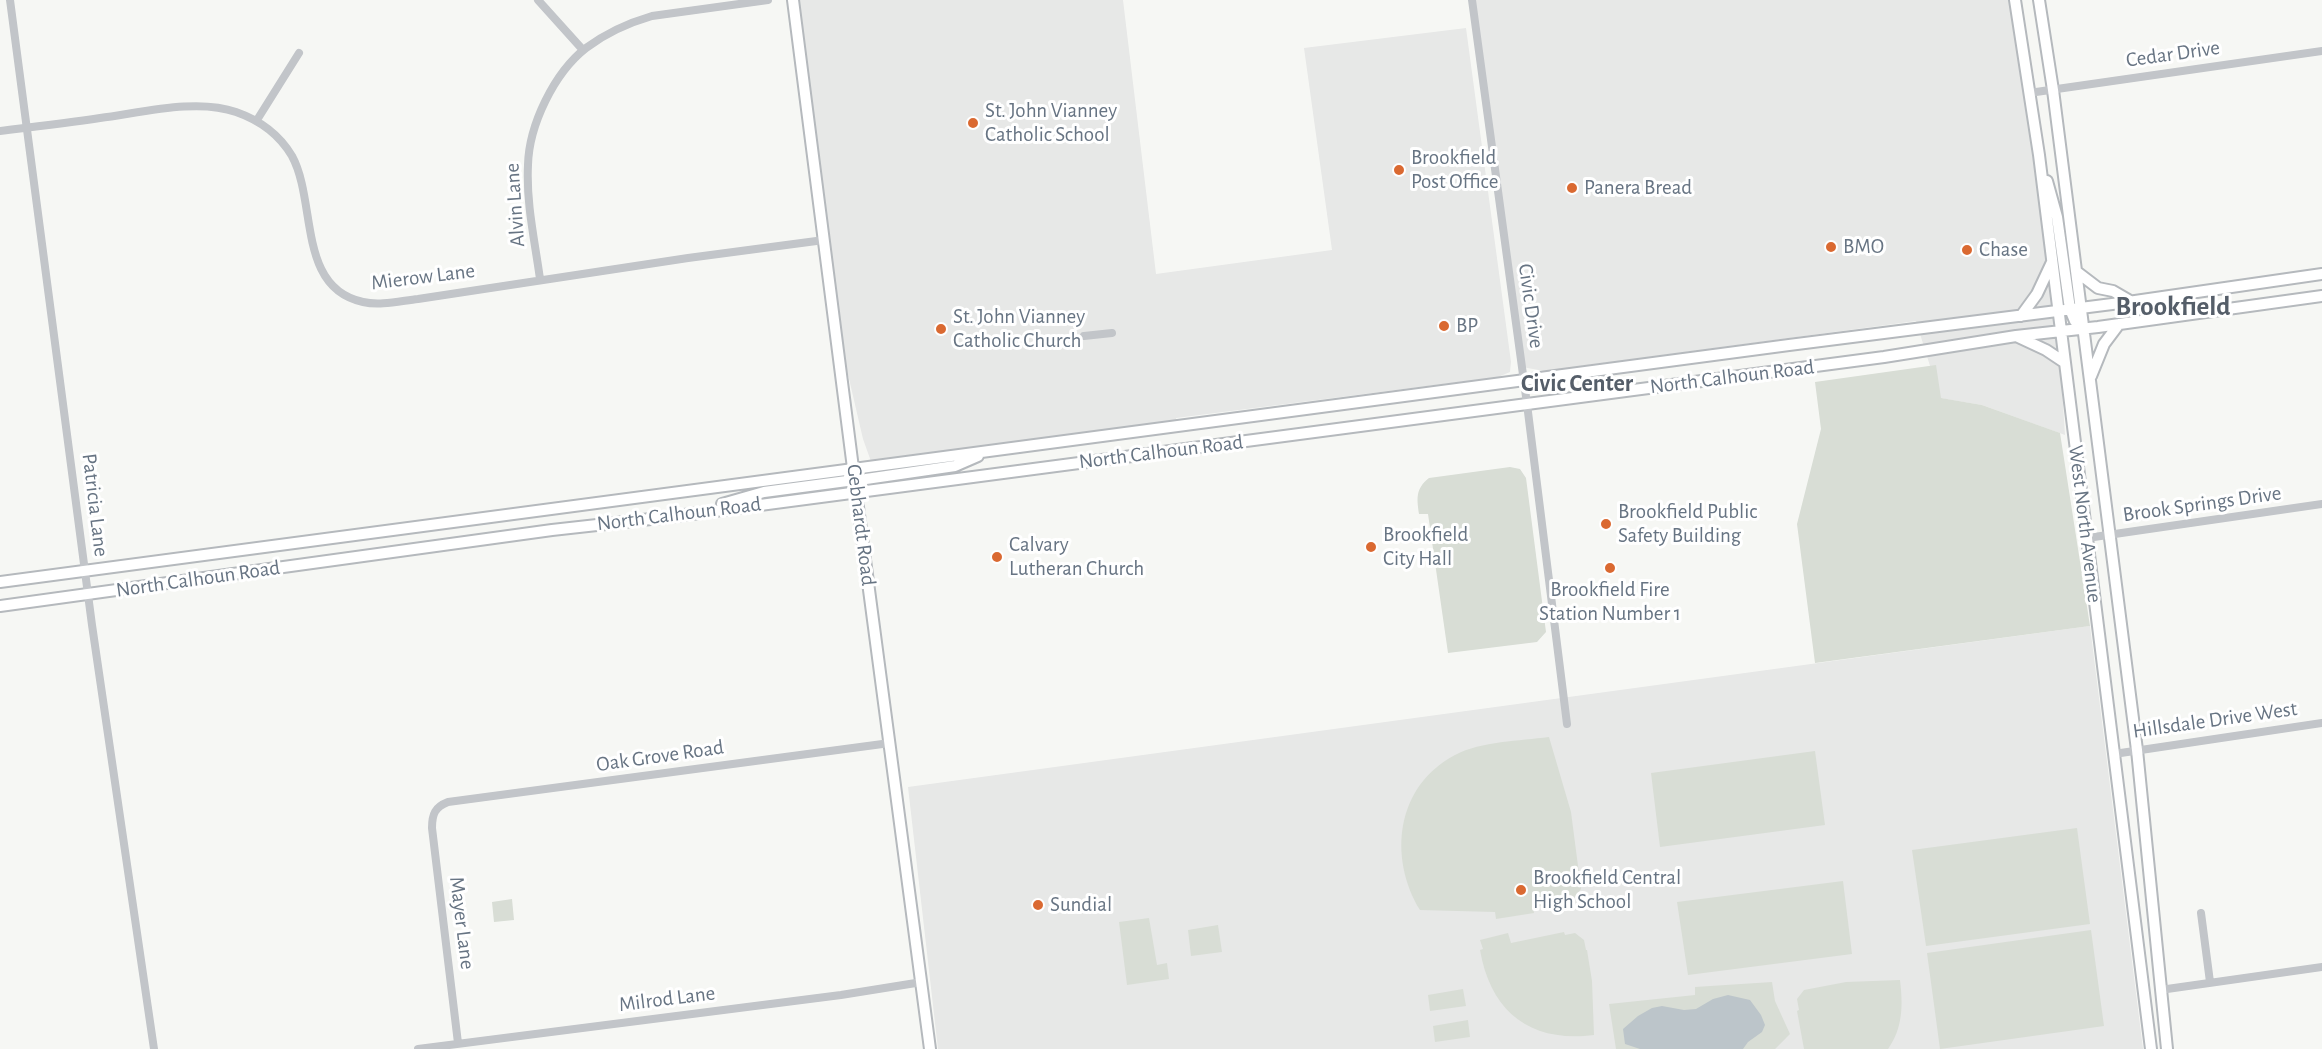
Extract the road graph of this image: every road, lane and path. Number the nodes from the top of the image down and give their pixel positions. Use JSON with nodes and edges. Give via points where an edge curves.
{"nodes":[{"id":1,"x":10,"y":0,"type":"edge"},
{"id":2,"x":538,"y":0,"type":"edge"},
{"id":3,"x":768,"y":0,"type":"edge"},
{"id":4,"x":793,"y":0,"type":"edge"},
{"id":5,"x":1472,"y":0,"type":"edge"},
{"id":6,"x":2015,"y":0,"type":"edge"},
{"id":7,"x":2038,"y":0,"type":"edge"},
{"id":8,"x":583,"y":50,"type":"junction"},
{"id":9,"x":2322,"y":51,"type":"edge"},
{"id":10,"x":299,"y":53,"type":"dead end"},
{"id":11,"x":2053,"y":90,"type":"junction"},
{"id":12,"x":2029,"y":93,"type":"junction"},
{"id":13,"x":257,"y":120,"type":"junction"},
{"id":14,"x":26,"y":129,"type":"junction"},
{"id":15,"x":0,"y":131,"type":"edge"},
{"id":16,"x":2039,"y":155,"type":"junction"},
{"id":17,"x":824,"y":240,"type":"junction"},
{"id":18,"x":2052,"y":262,"type":"junction"},
{"id":19,"x":2077,"y":272,"type":"junction"},
{"id":20,"x":2322,"y":274,"type":"edge"},
{"id":21,"x":540,"y":279,"type":"junction"},
{"id":22,"x":2322,"y":296,"type":"edge"},
{"id":23,"x":2132,"y":302,"type":"junction"},
{"id":24,"x":2082,"y":308,"type":"junction"},
{"id":25,"x":2070,"y":309,"type":"junction"},
{"id":26,"x":2058,"y":311,"type":"junction"},
{"id":27,"x":2021,"y":316,"type":"junction"},
{"id":28,"x":2119,"y":324,"type":"junction"},
{"id":29,"x":2085,"y":329,"type":"junction"},
{"id":30,"x":2060,"y":331,"type":"junction"},
{"id":31,"x":1112,"y":333,"type":"dead end"},
{"id":32,"x":1084,"y":336,"type":"dead end"},
{"id":33,"x":2016,"y":336,"type":"junction"},
{"id":34,"x":2064,"y":362,"type":"junction"},
{"id":35,"x":2091,"y":377,"type":"junction"},
{"id":36,"x":1524,"y":381,"type":"junction"},
{"id":37,"x":1527,"y":404,"type":"junction"},
{"id":38,"x":989,"y":451,"type":"junction"},
{"id":39,"x":854,"y":469,"type":"junction"},
{"id":40,"x":855,"y":491,"type":"junction"},
{"id":41,"x":2322,"y":504,"type":"edge"},
{"id":42,"x":687,"y":514,"type":"junction"},
{"id":43,"x":2110,"y":536,"type":"junction"},
{"id":44,"x":2087,"y":538,"type":"junction"},
{"id":45,"x":85,"y":570,"type":"junction"},
{"id":46,"x":0,"y":582,"type":"edge"},
{"id":47,"x":88,"y":594,"type":"junction"},
{"id":48,"x":0,"y":606,"type":"edge"},
{"id":49,"x":2322,"y":723,"type":"edge"},
{"id":50,"x":1567,"y":724,"type":"dead end"},
{"id":51,"x":890,"y":743,"type":"junction"},
{"id":52,"x":2137,"y":750,"type":"junction"},
{"id":53,"x":2114,"y":754,"type":"junction"},
{"id":54,"x":437,"y":808,"type":"joint"},
{"id":55,"x":2201,"y":913,"type":"dead end"},
{"id":56,"x":2322,"y":966,"type":"edge"},
{"id":57,"x":922,"y":982,"type":"junction"},
{"id":58,"x":2210,"y":982,"type":"junction"},
{"id":59,"x":2160,"y":990,"type":"junction"},
{"id":60,"x":458,"y":1043,"type":"junction"},
{"id":61,"x":154,"y":1049,"type":"edge"},
{"id":62,"x":418,"y":1049,"type":"edge"},
{"id":63,"x":930,"y":1049,"type":"edge"},
{"id":64,"x":2151,"y":1049,"type":"edge"},
{"id":65,"x":2167,"y":1049,"type":"edge"}],
"edges":[{"from":1,"to":14,"type":"street","name":"Patricia Lane"},
{"from":2,"to":8,"type":"street"},
{"from":3,"to":8,"type":"street","name":"Alvin Lane","via":[[652,16],[617,29]]},
{"from":4,"to":17,"type":"main road","name":"Gebhardt Road"},
{"from":5,"to":36,"type":"street","name":"Civic Drive"},
{"from":6,"to":12,"type":"main road","name":"West North Avenue"},
{"from":7,"to":11,"type":"main road","name":"West North Avenue"},
{"from":8,"to":21,"type":"street","name":"Alvin Lane","via":[[540,110],[530,146],[528,184]]},
{"from":9,"to":11,"type":"street","name":"Cedar Drive"},
{"from":10,"to":13,"type":"street"},
{"from":11,"to":12,"type":"street","name":"Cedar Drive"},
{"from":11,"to":19,"type":"main road","name":"West North Avenue"},
{"from":12,"to":16,"type":"main road","name":"West North Avenue"},
{"from":13,"to":14,"type":"street","name":"Mierow Lane","via":[[233,111],[193,106]]},
{"from":13,"to":21,"type":"street","name":"Mierow Lane","via":[[291,154],[302,184],[321,271],[348,298],[375,304]]},
{"from":14,"to":15,"type":"street","name":"Mierow Lane"},
{"from":14,"to":45,"type":"street","name":"Patricia Lane"},
{"from":16,"to":18,"type":"main road","name":"West North Avenue"},
{"from":16,"to":25,"type":"main road","via":[[2057,217]]},
{"from":17,"to":21,"type":"street","name":"Mierow Lane"},
{"from":17,"to":39,"type":"main road","name":"Gebhardt Road"},
{"from":18,"to":26,"type":"main road","name":"West North Avenue"},
{"from":18,"to":27,"type":"main road"},
{"from":19,"to":23,"type":"main road","via":[[2098,288]]},
{"from":19,"to":24,"type":"main road","name":"West North Avenue"},
{"from":20,"to":23,"type":"main road","name":"North Calhoun Road"},
{"from":22,"to":28,"type":"main road","name":"North Calhoun Road"},
{"from":23,"to":24,"type":"main road","name":"North Calhoun Road"},
{"from":24,"to":25,"type":"main road","name":"North Calhoun Road"},
{"from":24,"to":29,"type":"main road","name":"West North Avenue"},
{"from":25,"to":26,"type":"main road","name":"North Calhoun Road"},
{"from":25,"to":29,"type":"main road","via":[[2075,321]]},
{"from":26,"to":27,"type":"main road","name":"North Calhoun Road"},
{"from":26,"to":30,"type":"main road","name":"West North Avenue"},
{"from":27,"to":36,"type":"main road","name":"North Calhoun Road"},
{"from":28,"to":29,"type":"main road","name":"North Calhoun Road"},
{"from":28,"to":35,"type":"main road","via":[[2104,344]]},
{"from":29,"to":30,"type":"main road","name":"North Calhoun Road"},
{"from":29,"to":35,"type":"main road","name":"West North Avenue"},
{"from":30,"to":33,"type":"main road","name":"North Calhoun Road"},
{"from":30,"to":34,"type":"main road","name":"West North Avenue"},
{"from":31,"to":32,"type":"street"},
{"from":33,"to":34,"type":"main road"},
{"from":33,"to":37,"type":"main road","name":"North Calhoun Road"},
{"from":34,"to":44,"type":"main road","name":"West North Avenue"},
{"from":35,"to":43,"type":"main road","name":"West North Avenue"},
{"from":36,"to":37,"type":"street","name":"Civic Drive"},
{"from":36,"to":38,"type":"main road","name":"North Calhoun Road"},
{"from":37,"to":40,"type":"main road","name":"North Calhoun Road"},
{"from":37,"to":50,"type":"street","name":"Civic Drive"},
{"from":38,"to":39,"type":"main road","name":"North Calhoun Road"},
{"from":38,"to":40,"type":"main road","via":[[955,466],[866,479],[858,483]]},
{"from":39,"to":40,"type":"main road","name":"Gebhardt Road"},
{"from":39,"to":42,"type":"main road","via":[[847,482],[764,492]]},
{"from":39,"to":45,"type":"main road","name":"North Calhoun Road"},
{"from":40,"to":42,"type":"main road","name":"North Calhoun Road"},
{"from":40,"to":51,"type":"main road","name":"Gebhardt Road"},
{"from":41,"to":43,"type":"street","name":"Brook Springs Drive"},
{"from":42,"to":47,"type":"main road","name":"North Calhoun Road"},
{"from":43,"to":44,"type":"street","name":"Brook Springs Drive"},
{"from":43,"to":52,"type":"main road","name":"West North Avenue"},
{"from":44,"to":53,"type":"main road","name":"West North Avenue"},
{"from":45,"to":46,"type":"main road","name":"North Calhoun Road"},
{"from":45,"to":47,"type":"street","name":"Patricia Lane"},
{"from":47,"to":48,"type":"main road","name":"North Calhoun Road"},
{"from":47,"to":61,"type":"street","name":"Patricia Lane"},
{"from":49,"to":52,"type":"street","name":"Hillsdale Drive West"},
{"from":51,"to":54,"type":"street","name":"Oak Grove Road","via":[[448,802]]},
{"from":51,"to":57,"type":"main road","name":"Gebhardt Road"},
{"from":52,"to":53,"type":"street","name":"Hillsdale Drive West"},
{"from":52,"to":59,"type":"main road","name":"West North Avenue"},
{"from":53,"to":64,"type":"main road","name":"West North Avenue"},
{"from":54,"to":60,"type":"street","name":"Mayer Lane","via":[[432,820],[433,839]]},
{"from":55,"to":58,"type":"street"},
{"from":56,"to":58,"type":"street"},
{"from":57,"to":60,"type":"street","name":"Milrod Lane"},
{"from":57,"to":63,"type":"main road","name":"Gebhardt Road"},
{"from":58,"to":59,"type":"street"},
{"from":59,"to":65,"type":"main road","name":"West North Avenue"},
{"from":60,"to":62,"type":"street","name":"Milrod Lane"}]}
